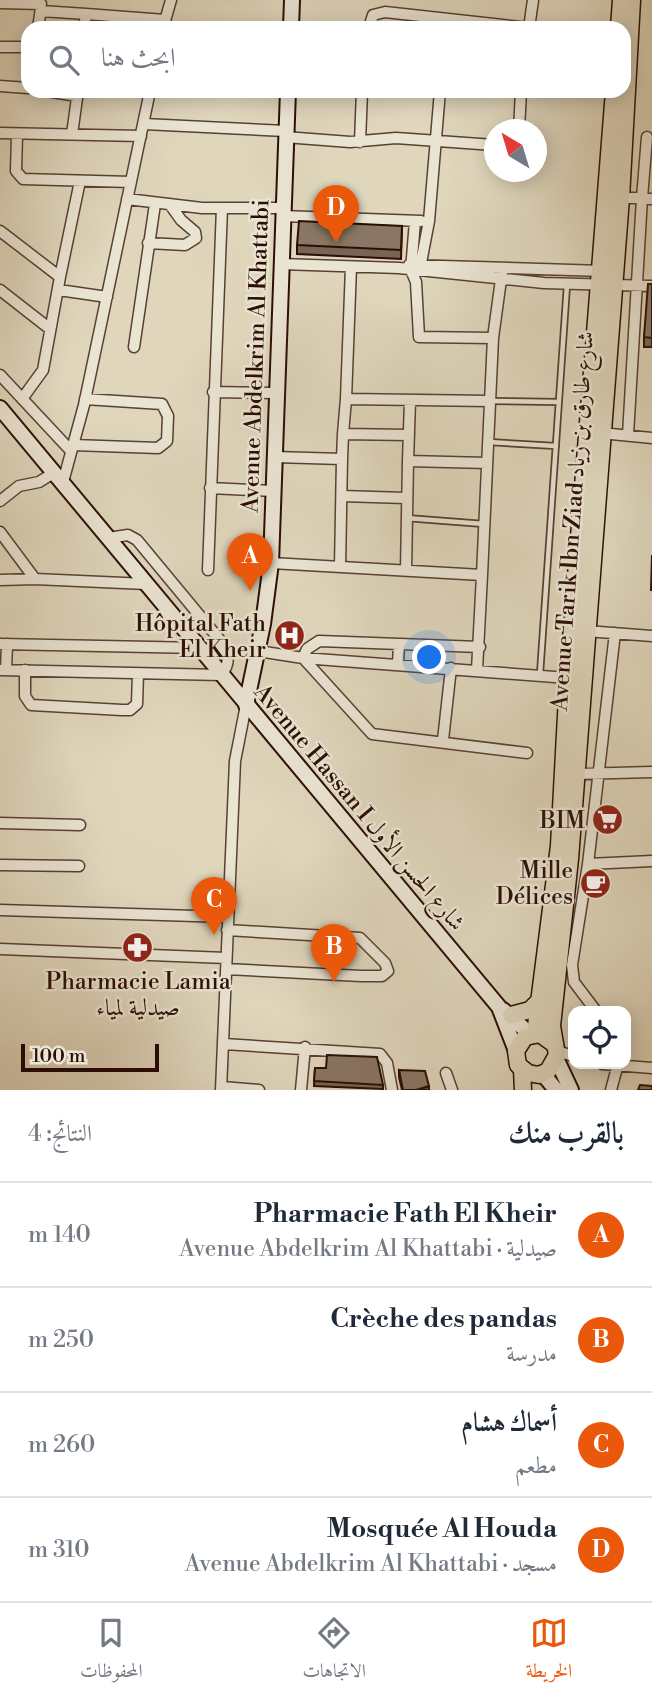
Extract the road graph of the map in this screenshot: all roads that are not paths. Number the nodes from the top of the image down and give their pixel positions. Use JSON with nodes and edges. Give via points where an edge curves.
{"nodes":[{"id":1,"x":171,"y":0,"type":"edge"},
{"id":2,"x":292,"y":0,"type":"edge"},
{"id":3,"x":533,"y":0,"type":"edge"},
{"id":4,"x":621,"y":0,"type":"edge"},
{"id":5,"x":632,"y":0,"type":"edge"},
{"id":6,"x":0,"y":4,"type":"edge"},
{"id":7,"x":41,"y":5,"type":"edge"},
{"id":8,"x":86,"y":14,"type":"junction"},
{"id":9,"x":85,"y":21,"type":"edge"},
{"id":10,"x":141,"y":21,"type":"edge"},
{"id":11,"x":165,"y":21,"type":"edge"},
{"id":12,"x":290,"y":21,"type":"edge"},
{"id":13,"x":370,"y":21,"type":"edge"},
{"id":14,"x":463,"y":21,"type":"edge"},
{"id":15,"x":530,"y":21,"type":"edge"},
{"id":16,"x":620,"y":21,"type":"edge"},
{"id":17,"x":631,"y":21,"type":"edge"},
{"id":18,"x":0,"y":47,"type":"edge"},
{"id":19,"x":21,"y":47,"type":"edge"},
{"id":20,"x":0,"y":86,"type":"edge"},
{"id":21,"x":21,"y":88,"type":"edge"},
{"id":22,"x":76,"y":98,"type":"edge"},
{"id":23,"x":149,"y":98,"type":"edge"},
{"id":24,"x":288,"y":98,"type":"edge"},
{"id":25,"x":362,"y":98,"type":"edge"},
{"id":26,"x":439,"y":98,"type":"edge"},
{"id":27,"x":521,"y":98,"type":"edge"},
{"id":28,"x":614,"y":98,"type":"edge"},
{"id":29,"x":627,"y":98,"type":"edge"},
{"id":30,"x":520,"y":119,"type":"edge"},
{"id":31,"x":144,"y":124,"type":"junction"},
{"id":32,"x":0,"y":133,"type":"edge"},
{"id":33,"x":17,"y":134,"type":"junction"},
{"id":34,"x":72,"y":134,"type":"junction"},
{"id":35,"x":285,"y":134,"type":"junction"},
{"id":36,"x":141,"y":136,"type":"junction"},
{"id":37,"x":647,"y":137,"type":"dead end"},
{"id":38,"x":436,"y":139,"type":"junction"},
{"id":39,"x":360,"y":142,"type":"junction"},
{"id":40,"x":484,"y":144,"type":"edge"},
{"id":41,"x":80,"y":181,"type":"junction"},
{"id":42,"x":131,"y":182,"type":"junction"},
{"id":43,"x":621,"y":198,"type":"junction"},
{"id":44,"x":127,"y":199,"type":"junction"},
{"id":45,"x":647,"y":199,"type":"edge"},
{"id":46,"x":155,"y":204,"type":"junction"},
{"id":47,"x":171,"y":206,"type":"junction"},
{"id":48,"x":222,"y":208,"type":"junction"},
{"id":49,"x":282,"y":212,"type":"junction"},
{"id":50,"x":415,"y":221,"type":"junction"},
{"id":51,"x":429,"y":221,"type":"junction"},
{"id":52,"x":0,"y":231,"type":"edge"},
{"id":53,"x":148,"y":243,"type":"junction"},
{"id":54,"x":281,"y":264,"type":"junction"},
{"id":55,"x":502,"y":266,"type":"junction"},
{"id":56,"x":351,"y":267,"type":"junction"},
{"id":57,"x":416,"y":268,"type":"junction"},
{"id":58,"x":60,"y":277,"type":"junction"},
{"id":59,"x":607,"y":277,"type":"junction"},
{"id":60,"x":501,"y":278,"type":"junction"},
{"id":61,"x":567,"y":284,"type":"junction"},
{"id":62,"x":637,"y":285,"type":"junction"},
{"id":63,"x":652,"y":286,"type":"edge"},
{"id":64,"x":0,"y":290,"type":"edge"},
{"id":65,"x":59,"y":290,"type":"junction"},
{"id":66,"x":107,"y":297,"type":"junction"},
{"id":67,"x":50,"y":329,"type":"junction"},
{"id":68,"x":493,"y":338,"type":"junction"},
{"id":69,"x":134,"y":347,"type":"dead end"},
{"id":70,"x":0,"y":375,"type":"edge"},
{"id":71,"x":213,"y":393,"type":"junction"},
{"id":72,"x":277,"y":393,"type":"junction"},
{"id":73,"x":22,"y":399,"type":"junction"},
{"id":74,"x":85,"y":399,"type":"junction"},
{"id":75,"x":346,"y":399,"type":"junction"},
{"id":76,"x":410,"y":401,"type":"junction"},
{"id":77,"x":490,"y":401,"type":"junction"},
{"id":78,"x":559,"y":402,"type":"junction"},
{"id":79,"x":0,"y":408,"type":"edge"},
{"id":80,"x":601,"y":433,"type":"junction"},
{"id":81,"x":343,"y":434,"type":"junction"},
{"id":82,"x":409,"y":435,"type":"junction"},
{"id":83,"x":628,"y":435,"type":"junction"},
{"id":84,"x":652,"y":438,"type":"edge"},
{"id":85,"x":488,"y":442,"type":"junction"},
{"id":86,"x":556,"y":446,"type":"junction"},
{"id":87,"x":72,"y":448,"type":"junction"},
{"id":88,"x":275,"y":457,"type":"junction"},
{"id":89,"x":342,"y":459,"type":"junction"},
{"id":90,"x":408,"y":461,"type":"junction"},
{"id":91,"x":487,"y":463,"type":"junction"},
{"id":92,"x":59,"y":477,"type":"junction"},
{"id":93,"x":210,"y":488,"type":"junction"},
{"id":94,"x":273,"y":491,"type":"junction"},
{"id":95,"x":342,"y":496,"type":"junction"},
{"id":96,"x":405,"y":498,"type":"junction"},
{"id":97,"x":0,"y":501,"type":"edge"},
{"id":98,"x":405,"y":518,"type":"junction"},
{"id":99,"x":484,"y":524,"type":"junction"},
{"id":100,"x":0,"y":532,"type":"edge"},
{"id":101,"x":108,"y":538,"type":"junction"},
{"id":102,"x":271,"y":563,"type":"junction"},
{"id":103,"x":340,"y":567,"type":"junction"},
{"id":104,"x":208,"y":570,"type":"dead end"},
{"id":105,"x":405,"y":570,"type":"junction"},
{"id":106,"x":482,"y":575,"type":"junction"},
{"id":107,"x":35,"y":579,"type":"junction"},
{"id":108,"x":0,"y":580,"type":"edge"},
{"id":109,"x":172,"y":583,"type":"junction"},
{"id":110,"x":146,"y":584,"type":"junction"},
{"id":111,"x":156,"y":596,"type":"junction"},
{"id":112,"x":586,"y":631,"type":"junction"},
{"id":113,"x":615,"y":634,"type":"junction"},
{"id":114,"x":652,"y":636,"type":"edge"},
{"id":115,"x":3,"y":644,"type":"edge"},
{"id":116,"x":399,"y":644,"type":"junction"},
{"id":117,"x":480,"y":647,"type":"junction"},
{"id":118,"x":201,"y":649,"type":"junction"},
{"id":119,"x":258,"y":651,"type":"junction"},
{"id":120,"x":303,"y":658,"type":"junction"},
{"id":121,"x":398,"y":664,"type":"junction"},
{"id":122,"x":451,"y":668,"type":"junction"},
{"id":123,"x":3,"y":670,"type":"edge"},
{"id":124,"x":25,"y":670,"type":"junction"},
{"id":125,"x":477,"y":670,"type":"junction"},
{"id":126,"x":138,"y":674,"type":"junction"},
{"id":127,"x":221,"y":675,"type":"junction"},
{"id":128,"x":540,"y":677,"type":"junction"},
{"id":129,"x":568,"y":678,"type":"junction"},
{"id":130,"x":246,"y":705,"type":"junction"},
{"id":131,"x":443,"y":740,"type":"junction"},
{"id":132,"x":527,"y":753,"type":"dead end"},
{"id":133,"x":652,"y":772,"type":"edge"},
{"id":134,"x":599,"y":773,"type":"junction"},
{"id":135,"x":576,"y":774,"type":"junction"},
{"id":136,"x":0,"y":823,"type":"edge"},
{"id":137,"x":80,"y":825,"type":"dead end"},
{"id":138,"x":652,"y":861,"type":"edge"},
{"id":139,"x":588,"y":864,"type":"junction"},
{"id":140,"x":0,"y":865,"type":"edge"},
{"id":141,"x":79,"y":866,"type":"dead end"},
{"id":142,"x":0,"y":910,"type":"edge"},
{"id":143,"x":228,"y":917,"type":"junction"},
{"id":144,"x":228,"y":930,"type":"junction"},
{"id":145,"x":0,"y":949,"type":"edge"},
{"id":146,"x":226,"y":964,"type":"junction"},
{"id":147,"x":540,"y":1000,"type":"junction"},
{"id":148,"x":593,"y":1006,"type":"edge"},
{"id":149,"x":505,"y":1011,"type":"junction"},
{"id":150,"x":533,"y":1034,"type":"junction"},
{"id":151,"x":224,"y":1044,"type":"junction"},
{"id":152,"x":305,"y":1047,"type":"junction"},
{"id":153,"x":516,"y":1051,"type":"junction"},
{"id":154,"x":556,"y":1051,"type":"junction"},
{"id":155,"x":568,"y":1055,"type":"edge"},
{"id":156,"x":631,"y":1066,"type":"edge"},
{"id":157,"x":652,"y":1068,"type":"edge"},
{"id":158,"x":617,"y":1069,"type":"edge"},
{"id":159,"x":522,"y":1070,"type":"junction"},
{"id":160,"x":446,"y":1073,"type":"dead end"},
{"id":161,"x":540,"y":1080,"type":"edge"},
{"id":162,"x":221,"y":1089,"type":"edge"},
{"id":163,"x":260,"y":1090,"type":"edge"},
{"id":164,"x":301,"y":1090,"type":"edge"},
{"id":165,"x":392,"y":1090,"type":"edge"},
{"id":166,"x":453,"y":1090,"type":"edge"},
{"id":167,"x":523,"y":1090,"type":"edge"},
{"id":168,"x":556,"y":1090,"type":"edge"},
{"id":169,"x":571,"y":1090,"type":"edge"},
{"id":170,"x":611,"y":1090,"type":"edge"}],
"edges":[{"from":1,"to":11,"type":"street"},
{"from":2,"to":12,"type":"main road"},
{"from":3,"to":15,"type":"street"},
{"from":4,"to":16,"type":"main road"},
{"from":5,"to":17,"type":"main road","name":"Avenue Tarik Ibn Ziad شارع طارق بن زياد"},
{"from":6,"to":7,"type":"street"},
{"from":7,"to":8,"type":"street"},
{"from":8,"to":9,"type":"street"},
{"from":8,"to":10,"type":"street"},
{"from":13,"to":14,"type":"street","via":[[379,12]]},
{"from":18,"to":19,"type":"street"},
{"from":20,"to":21,"type":"street"},
{"from":22,"to":34,"type":"street"},
{"from":23,"to":31,"type":"street"},
{"from":24,"to":35,"type":"main road","name":"Avenue Abdelkrim Al Khattabi"},
{"from":25,"to":39,"type":"street"},
{"from":26,"to":38,"type":"street"},
{"from":27,"to":30,"type":"street"},
{"from":28,"to":59,"type":"main road","name":"Avenue Tarik Ibn Ziad شارع طارق بن زياد"},
{"from":29,"to":43,"type":"main road","name":"Avenue Tarik Ibn Ziad شارع طارق بن زياد"},
{"from":31,"to":35,"type":"street"},
{"from":31,"to":36,"type":"street"},
{"from":32,"to":33,"type":"street"},
{"from":33,"to":34,"type":"street"},
{"from":33,"to":41,"type":"street","via":[[19,177]]},
{"from":34,"to":36,"type":"street"},
{"from":35,"to":39,"type":"street"},
{"from":35,"to":49,"type":"main road","name":"Avenue Abdelkrim Al Khattabi"},
{"from":36,"to":42,"type":"street"},
{"from":37,"to":45,"type":"street"},
{"from":38,"to":39,"type":"street"},
{"from":38,"to":40,"type":"street"},
{"from":38,"to":51,"type":"street"},
{"from":41,"to":42,"type":"street"},
{"from":41,"to":58,"type":"street"},
{"from":42,"to":44,"type":"street"},
{"from":43,"to":45,"type":"street"},
{"from":43,"to":59,"type":"main road","name":"Avenue Tarik Ibn Ziad شارع طارق بن زياد"},
{"from":44,"to":46,"type":"street"},
{"from":44,"to":66,"type":"street"},
{"from":45,"to":62,"type":"street"},
{"from":46,"to":47,"type":"street"},
{"from":46,"to":53,"type":"street"},
{"from":47,"to":48,"type":"street"},
{"from":47,"to":53,"type":"street","via":[[196,238],[185,245]]},
{"from":48,"to":49,"type":"street"},
{"from":48,"to":71,"type":"street"},
{"from":49,"to":50,"type":"street"},
{"from":49,"to":54,"type":"main road","name":"Avenue Abdelkrim Al Khattabi"},
{"from":50,"to":51,"type":"street"},
{"from":50,"to":57,"type":"street"},
{"from":51,"to":57,"type":"street"},
{"from":52,"to":58,"type":"street"},
{"from":53,"to":69,"type":"street"},
{"from":54,"to":56,"type":"street"},
{"from":54,"to":72,"type":"main road","name":"Avenue Abdelkrim Al Khattabi"},
{"from":55,"to":57,"type":"street"},
{"from":55,"to":59,"type":"street"},
{"from":55,"to":60,"type":"street"},
{"from":56,"to":57,"type":"street"},
{"from":56,"to":75,"type":"street"},
{"from":57,"to":60,"type":"street"},
{"from":57,"to":68,"type":"street","via":[[419,337]]},
{"from":58,"to":65,"type":"street"},
{"from":59,"to":61,"type":"street"},
{"from":59,"to":62,"type":"street"},
{"from":59,"to":80,"type":"main road","name":"Avenue Tarik Ibn Ziad شارع طارق بن زياد"},
{"from":59,"to":129,"type":"main road","name":"Avenue Tarik Ibn Ziad شارع طارق بن زياد"},
{"from":60,"to":61,"type":"street"},
{"from":60,"to":68,"type":"street"},
{"from":61,"to":78,"type":"lane"},
{"from":62,"to":63,"type":"street"},
{"from":62,"to":83,"type":"street"},
{"from":64,"to":67,"type":"street"},
{"from":65,"to":66,"type":"street"},
{"from":65,"to":67,"type":"street"},
{"from":66,"to":74,"type":"street"},
{"from":67,"to":73,"type":"street","via":[[43,370]]},
{"from":68,"to":77,"type":"street"},
{"from":70,"to":73,"type":"street"},
{"from":71,"to":72,"type":"street"},
{"from":71,"to":93,"type":"street"},
{"from":72,"to":88,"type":"main road","name":"Avenue Abdelkrim Al Khattabi"},
{"from":73,"to":87,"type":"street"},
{"from":74,"to":87,"type":"street"},
{"from":74,"to":87,"type":"street","via":[[162,404],[169,416],[167,441],[158,448]]},
{"from":75,"to":76,"type":"street"},
{"from":75,"to":81,"type":"street"},
{"from":76,"to":77,"type":"street"},
{"from":76,"to":82,"type":"street"},
{"from":77,"to":78,"type":"lane"},
{"from":77,"to":85,"type":"street"},
{"from":78,"to":86,"type":"lane"},
{"from":79,"to":92,"type":"main road","name":"Avenue Hassan I شارع الحسن الأول"},
{"from":80,"to":83,"type":"street"},
{"from":80,"to":112,"type":"main road","name":"Avenue Tarik Ibn Ziad شارع طارق بن زياد"},
{"from":81,"to":82,"type":"street"},
{"from":81,"to":89,"type":"street"},
{"from":82,"to":90,"type":"street"},
{"from":83,"to":84,"type":"street"},
{"from":85,"to":86,"type":"lane"},
{"from":85,"to":91,"type":"street"},
{"from":86,"to":128,"type":"lane"},
{"from":87,"to":92,"type":"street"},
{"from":88,"to":89,"type":"street"},
{"from":88,"to":94,"type":"main road","name":"Avenue Abdelkrim Al Khattabi"},
{"from":89,"to":95,"type":"street"},
{"from":90,"to":91,"type":"street"},
{"from":90,"to":96,"type":"street"},
{"from":91,"to":99,"type":"street"},
{"from":92,"to":97,"type":"street","via":[[19,486]]},
{"from":92,"to":101,"type":"main road","name":"Avenue Hassan I شارع الحسن الأول"},
{"from":93,"to":94,"type":"street"},
{"from":93,"to":104,"type":"street"},
{"from":94,"to":102,"type":"main road","name":"Avenue Abdelkrim Al Khattabi"},
{"from":95,"to":96,"type":"street"},
{"from":95,"to":103,"type":"street"},
{"from":96,"to":98,"type":"street"},
{"from":98,"to":99,"type":"lane"},
{"from":98,"to":105,"type":"street"},
{"from":99,"to":106,"type":"street"},
{"from":100,"to":107,"type":"street"},
{"from":101,"to":109,"type":"street","via":[[128,535],[137,540]]},
{"from":101,"to":110,"type":"main road","name":"Avenue Hassan I شارع الحسن الأول"},
{"from":102,"to":103,"type":"street"},
{"from":102,"to":119,"type":"main road","name":"Avenue Abdelkrim Al Khattabi"},
{"from":103,"to":105,"type":"street"},
{"from":105,"to":106,"type":"street"},
{"from":106,"to":117,"type":"street"},
{"from":107,"to":108,"type":"street"},
{"from":107,"to":110,"type":"street"},
{"from":109,"to":111,"type":"street"},
{"from":109,"to":127,"type":"street","via":[[225,648],[228,665]]},
{"from":110,"to":111,"type":"main road","name":"Avenue Hassan I شارع الحسن الأول"},
{"from":111,"to":118,"type":"main road","name":"Avenue Hassan I شارع الحسن الأول"},
{"from":112,"to":113,"type":"street"},
{"from":112,"to":135,"type":"main road","name":"Avenue Tarik Ibn Ziad شارع طارق بن زياد"},
{"from":113,"to":114,"type":"street"},
{"from":113,"to":134,"type":"street"},
{"from":115,"to":118,"type":"street"},
{"from":115,"to":123,"type":"street"},
{"from":116,"to":117,"type":"street"},
{"from":116,"to":120,"type":"street","via":[[319,641]]},
{"from":116,"to":121,"type":"street"},
{"from":117,"to":125,"type":"street"},
{"from":118,"to":127,"type":"main road","name":"Avenue Hassan I شارع الحسن الأول"},
{"from":119,"to":120,"type":"street"},
{"from":119,"to":130,"type":"main road","name":"Avenue Abdelkrim Al Khattabi"},
{"from":120,"to":121,"type":"street"},
{"from":120,"to":131,"type":"street","via":[[367,731],[383,737]]},
{"from":121,"to":122,"type":"street"},
{"from":122,"to":125,"type":"street"},
{"from":122,"to":131,"type":"street"},
{"from":123,"to":124,"type":"street"},
{"from":124,"to":126,"type":"street"},
{"from":124,"to":126,"type":"street","via":[[25,696],[31,705],[122,710],[137,704]]},
{"from":125,"to":128,"type":"street"},
{"from":126,"to":127,"type":"street"},
{"from":127,"to":130,"type":"main road","name":"Avenue Hassan I شارع الحسن الأول"},
{"from":128,"to":129,"type":"street"},
{"from":129,"to":147,"type":"main road","name":"Avenue Tarik Ibn Ziad شارع طارق بن زياد","via":[[559,846]]},
{"from":130,"to":143,"type":"street","via":[[236,761]]},
{"from":130,"to":149,"type":"main road","name":"Avenue Hassan I شارع الحسن الأول"},
{"from":131,"to":132,"type":"street"},
{"from":133,"to":134,"type":"street"},
{"from":134,"to":135,"type":"street"},
{"from":134,"to":139,"type":"street"},
{"from":135,"to":154,"type":"main road","name":"Avenue Tarik Ibn Ziad شارع طارق بن زياد","via":[[552,1026]]},
{"from":136,"to":137,"type":"street"},
{"from":138,"to":139,"type":"street"},
{"from":139,"to":148,"type":"street","via":[[572,976]]},
{"from":140,"to":141,"type":"street"},
{"from":142,"to":143,"type":"street"},
{"from":143,"to":144,"type":"street"},
{"from":144,"to":146,"type":"street"},
{"from":144,"to":146,"type":"street","via":[[360,938],[388,971],[382,976],[361,976]]},
{"from":145,"to":146,"type":"street"},
{"from":146,"to":151,"type":"street"},
{"from":147,"to":149,"type":"main road","via":[[530,1010]]},
{"from":147,"to":150,"type":"main road","name":"Avenue Tarik Ibn Ziad شارع طارق بن زياد"},
{"from":149,"to":150,"type":"main road","name":"Avenue Hassan I شارع الحسن الأول"},
{"from":149,"to":153,"type":"main road","name":"Avenue Hassan I شارع الحسن الأول"},
{"from":150,"to":153,"type":"main road","via":[[521,1041]]},
{"from":150,"to":154,"type":"main road","name":"Avenue Hassan I شارع الحسن الأول","via":[[545,1036]]},
{"from":151,"to":152,"type":"street"},
{"from":151,"to":162,"type":"street"},
{"from":152,"to":164,"type":"street"},
{"from":152,"to":165,"type":"street","via":[[380,1054],[387,1063]]},
{"from":153,"to":159,"type":"main road","name":"Avenue Hassan I شارع الحسن الأول"},
{"from":154,"to":155,"type":"street"},
{"from":154,"to":161,"type":"main road","via":[[552,1068]]},
{"from":154,"to":169,"type":"main road"},
{"from":156,"to":157,"type":"street"},
{"from":158,"to":170,"type":"street"},
{"from":159,"to":161,"type":"main road"},
{"from":159,"to":167,"type":"main road"},
{"from":160,"to":166,"type":"street"},
{"from":161,"to":168,"type":"main road"},
{"from":162,"to":163,"type":"street"}]}
